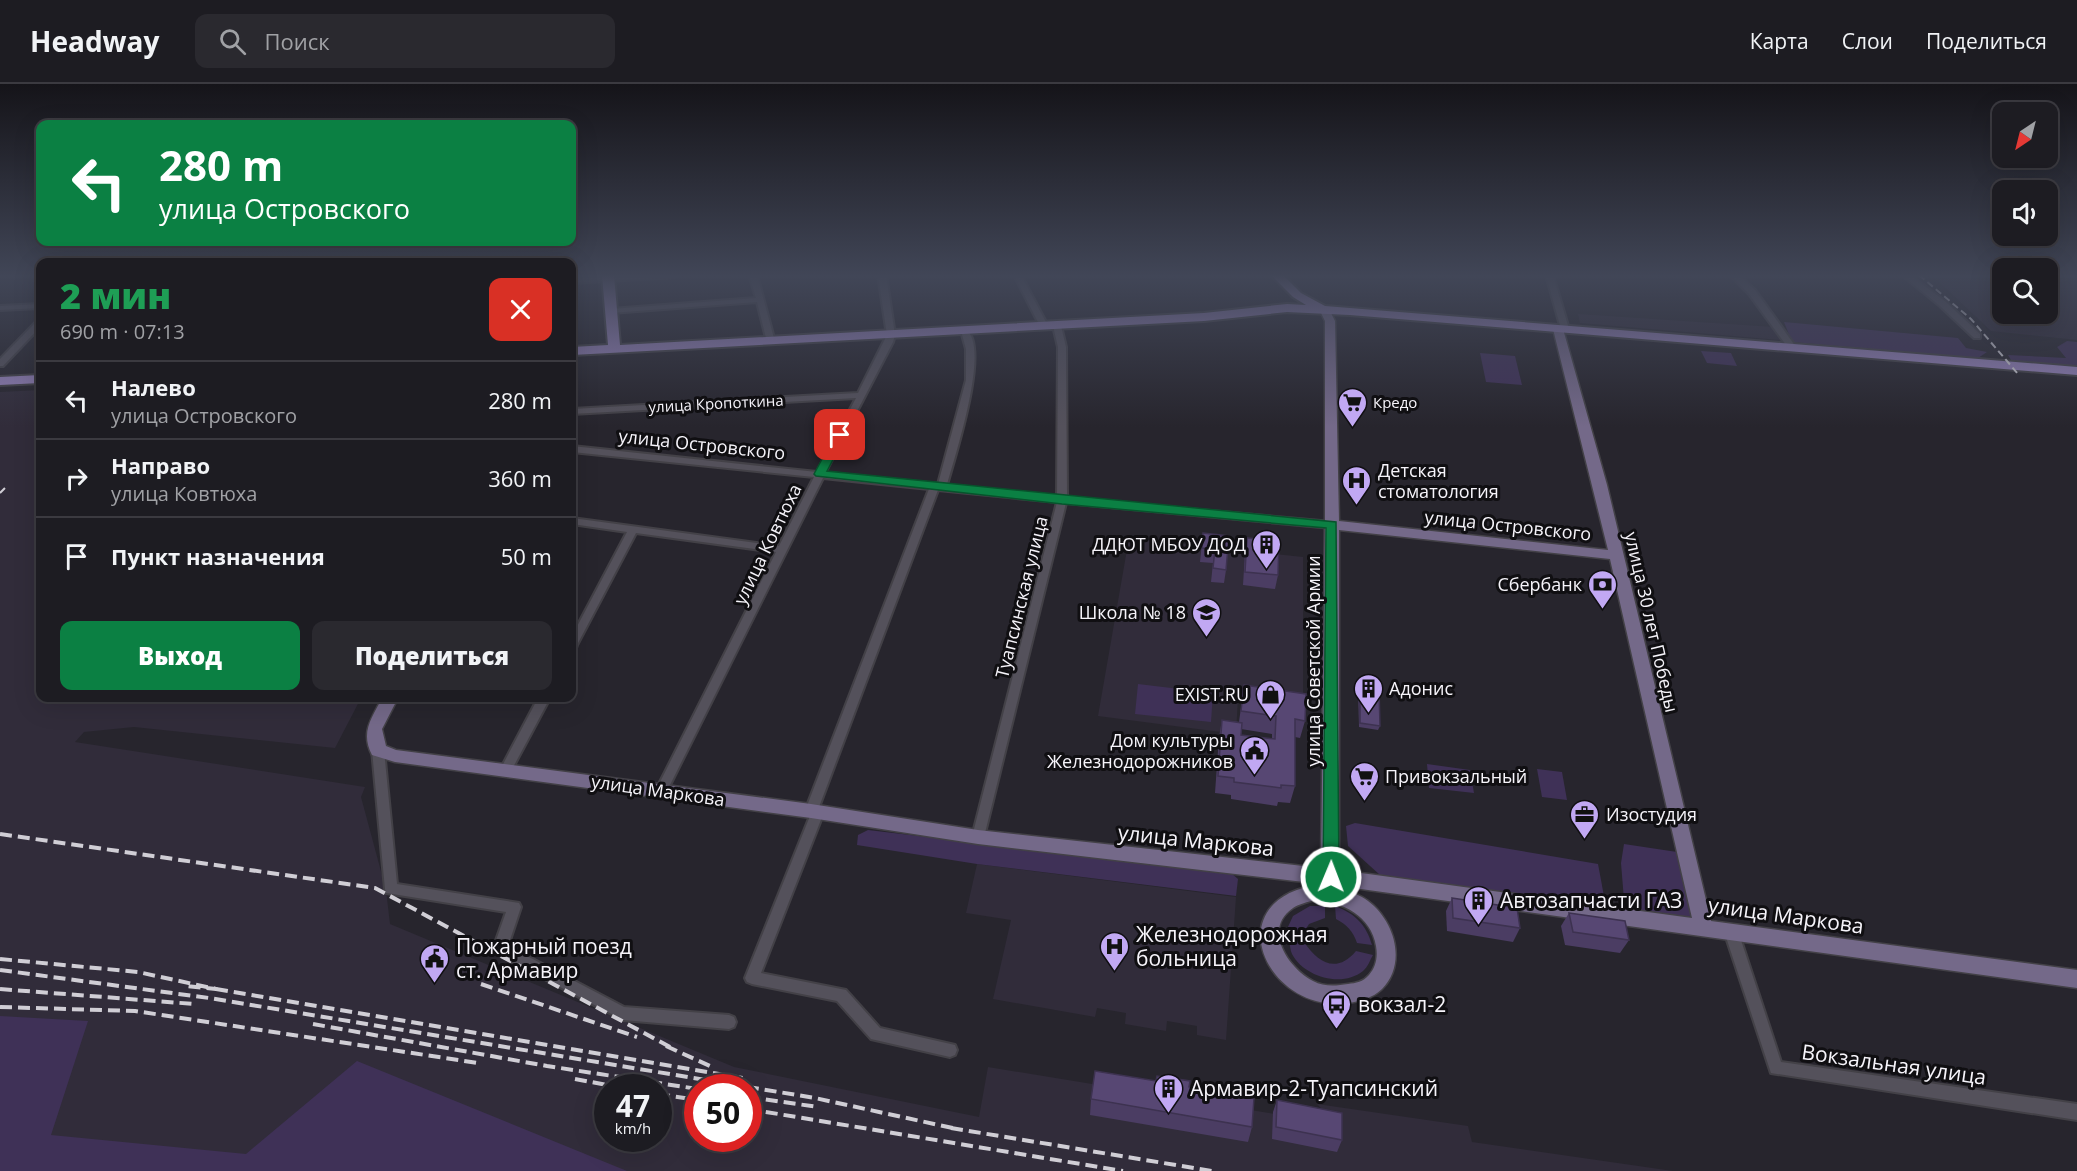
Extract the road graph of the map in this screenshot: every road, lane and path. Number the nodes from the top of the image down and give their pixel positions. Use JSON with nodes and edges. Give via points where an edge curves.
{"nodes":[{"id":1,"x":612,"y":326,"type":"edge"},
{"id":2,"x":767,"y":326,"type":"edge"},
{"id":3,"x":890,"y":326,"type":"edge"},
{"id":4,"x":1044,"y":326,"type":"joint"},
{"id":5,"x":1057,"y":326,"type":"junction"},
{"id":6,"x":1061,"y":326,"type":"edge"},
{"id":7,"x":1330,"y":326,"type":"edge"},
{"id":8,"x":1518,"y":326,"type":"edge"},
{"id":9,"x":1560,"y":326,"type":"edge"},
{"id":10,"x":1777,"y":326,"type":"edge"},
{"id":11,"x":1966,"y":326,"type":"edge"},
{"id":12,"x":36,"y":327,"type":"edge"},
{"id":13,"x":1561,"y":329,"type":"junction"},
{"id":14,"x":965,"y":331,"type":"junction"},
{"id":15,"x":891,"y":335,"type":"junction"},
{"id":16,"x":1977,"y":336,"type":"dead end"},
{"id":17,"x":771,"y":342,"type":"junction"},
{"id":18,"x":1792,"y":347,"type":"junction"},
{"id":19,"x":614,"y":349,"type":"junction"},
{"id":20,"x":576,"y":351,"type":"edge"},
{"id":21,"x":0,"y":364,"type":"edge"},
{"id":22,"x":2077,"y":371,"type":"edge"},
{"id":23,"x":36,"y":379,"type":"edge"},
{"id":24,"x":0,"y":381,"type":"edge"},
{"id":25,"x":860,"y":396,"type":"junction"},
{"id":26,"x":576,"y":411,"type":"edge"},
{"id":27,"x":576,"y":449,"type":"edge"},
{"id":28,"x":820,"y":474,"type":"junction"},
{"id":29,"x":938,"y":486,"type":"junction"},
{"id":30,"x":1062,"y":500,"type":"junction"},
{"id":31,"x":576,"y":522,"type":"edge"},
{"id":32,"x":1332,"y":525,"type":"junction"},
{"id":33,"x":633,"y":529,"type":"junction"},
{"id":34,"x":782,"y":550,"type":"junction"},
{"id":35,"x":1616,"y":555,"type":"junction"},
{"id":36,"x":576,"y":637,"type":"edge"},
{"id":37,"x":388,"y":702,"type":"edge"},
{"id":38,"x":542,"y":702,"type":"edge"},
{"id":39,"x":378,"y":750,"type":"junction"},
{"id":40,"x":506,"y":770,"type":"junction"},
{"id":41,"x":662,"y":790,"type":"junction"},
{"id":42,"x":814,"y":811,"type":"junction"},
{"id":43,"x":978,"y":837,"type":"junction"},
{"id":44,"x":1330,"y":885,"type":"junction"},
{"id":45,"x":1703,"y":926,"type":"junction"},
{"id":46,"x":1731,"y":931,"type":"junction"},
{"id":47,"x":2077,"y":978,"type":"edge"},
{"id":48,"x":729,"y":1022,"type":"dead end"},
{"id":49,"x":950,"y":1050,"type":"dead end"},
{"id":50,"x":2077,"y":1112,"type":"edge"}],
"edges":[{"from":1,"to":19,"type":"main road"},
{"from":2,"to":17,"type":"street"},
{"from":3,"to":15,"type":"street"},
{"from":4,"to":5,"type":"main road"},
{"from":4,"to":14,"type":"main road"},
{"from":5,"to":6,"type":"main road"},
{"from":5,"to":30,"type":"street","name":"Туапсинская улица","via":[[1062,347]]},
{"from":7,"to":32,"type":"main road","name":"улица Советской Армии"},
{"from":8,"to":13,"type":"main road"},
{"from":9,"to":13,"type":"street","name":"улица 30 лет Победы"},
{"from":10,"to":18,"type":"street"},
{"from":11,"to":16,"type":"street"},
{"from":12,"to":21,"type":"street"},
{"from":13,"to":18,"type":"main road"},
{"from":13,"to":35,"type":"main road","name":"улица 30 лет Победы"},
{"from":14,"to":15,"type":"main road"},
{"from":14,"to":29,"type":"street","via":[[970,380]]},
{"from":15,"to":17,"type":"main road"},
{"from":15,"to":25,"type":"street","name":"улица Ковтюха"},
{"from":17,"to":19,"type":"main road"},
{"from":18,"to":22,"type":"main road"},
{"from":19,"to":20,"type":"main road"},
{"from":23,"to":24,"type":"main road"},
{"from":25,"to":26,"type":"street","name":"улица Кропоткина"},
{"from":25,"to":28,"type":"street","name":"улица Ковтюха"},
{"from":27,"to":28,"type":"street","name":"улица Островского"},
{"from":28,"to":29,"type":"street","name":"улица Островского"},
{"from":28,"to":34,"type":"street","name":"улица Ковтюха"},
{"from":29,"to":30,"type":"street","name":"улица Островского"},
{"from":29,"to":42,"type":"street"},
{"from":30,"to":32,"type":"street","name":"улица Островского"},
{"from":30,"to":43,"type":"street","name":"Туапсинская улица"},
{"from":31,"to":33,"type":"street"},
{"from":32,"to":35,"type":"main road","name":"улица Островского"},
{"from":32,"to":44,"type":"main road","name":"улица Советской Армии"},
{"from":33,"to":34,"type":"street"},
{"from":33,"to":36,"type":"street"},
{"from":34,"to":41,"type":"street","name":"улица Ковтюха"},
{"from":35,"to":45,"type":"main road","name":"улица 30 лет Победы"},
{"from":37,"to":39,"type":"main road","via":[[374,729]]},
{"from":38,"to":40,"type":"street"},
{"from":39,"to":40,"type":"main road","name":"улица Маркова","via":[[395,756]]},
{"from":39,"to":48,"type":"street","via":[[391,889],[514,907],[500,949],[623,1013]]},
{"from":40,"to":41,"type":"main road","name":"улица Маркова"},
{"from":41,"to":42,"type":"main road","name":"улица Маркова"},
{"from":42,"to":43,"type":"main road","name":"улица Маркова"},
{"from":42,"to":49,"type":"street","via":[[752,978],[841,994],[876,1034]]},
{"from":43,"to":44,"type":"main road","name":"улица Маркова"},
{"from":44,"to":44,"type":"main road","via":[[1300,894],[1277,908],[1268,932],[1270,948],[1290,979],[1307,990],[1326,996],[1346,996],[1363,992],[1377,982],[1388,952],[1376,921]]},
{"from":44,"to":45,"type":"main road","name":"улица Маркова"},
{"from":45,"to":46,"type":"main road","name":"улица Маркова"},
{"from":46,"to":47,"type":"main road","name":"улица Маркова"},
{"from":46,"to":50,"type":"street","name":"Вокзальная улица","via":[[1776,1068]]}]}
